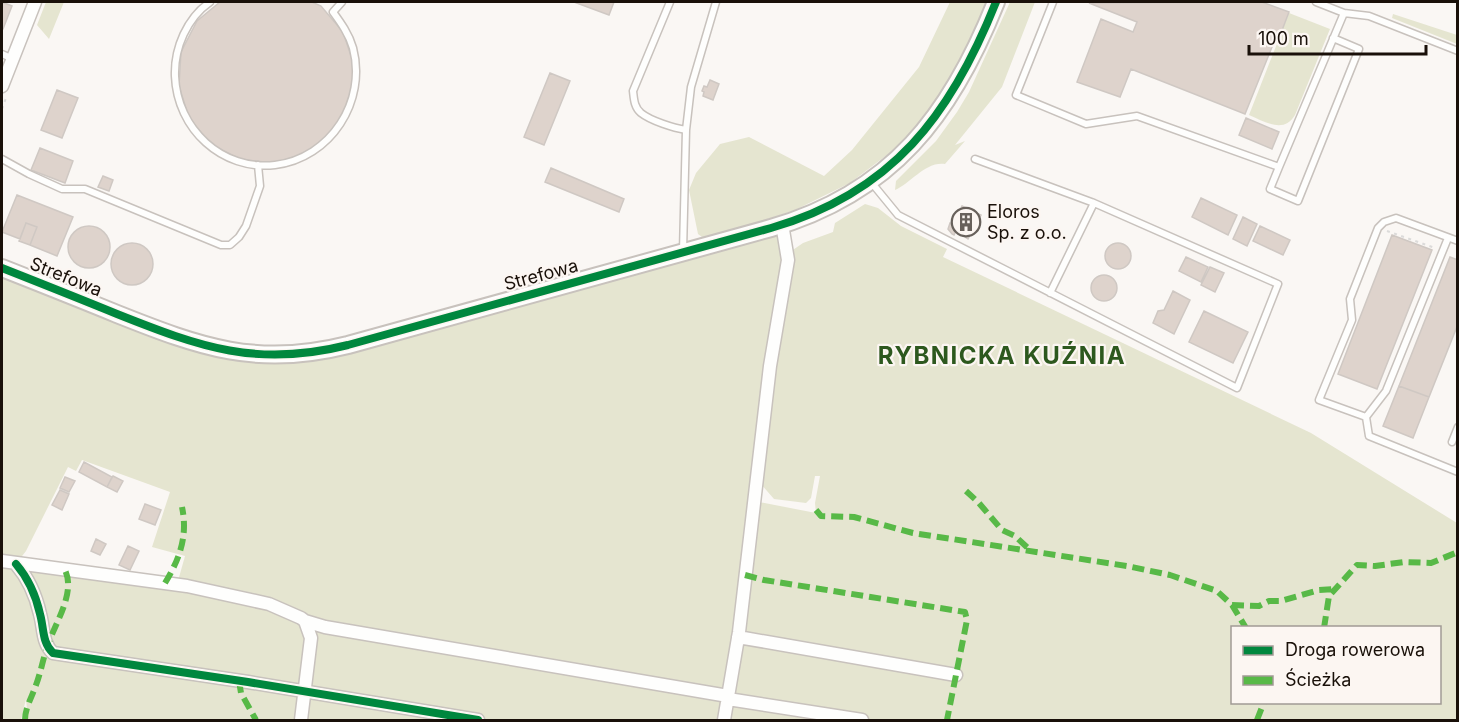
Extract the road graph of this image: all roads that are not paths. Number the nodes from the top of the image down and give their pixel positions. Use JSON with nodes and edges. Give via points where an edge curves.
{"nodes":[{"id":1,"x":35,"y":2,"type":"edge"},
{"id":2,"x":210,"y":2,"type":"edge"},
{"id":3,"x":342,"y":2,"type":"edge"},
{"id":4,"x":670,"y":2,"type":"edge"},
{"id":5,"x":717,"y":2,"type":"edge"},
{"id":6,"x":996,"y":2,"type":"edge"},
{"id":7,"x":1053,"y":2,"type":"edge"},
{"id":8,"x":1316,"y":2,"type":"edge"},
{"id":9,"x":1344,"y":13,"type":"junction"},
{"id":10,"x":1333,"y":38,"type":"junction"},
{"id":11,"x":1458,"y":51,"type":"edge"},
{"id":12,"x":7,"y":56,"type":"edge"},
{"id":13,"x":2,"y":87,"type":"edge"},
{"id":14,"x":687,"y":130,"type":"junction"},
{"id":15,"x":2,"y":159,"type":"edge"},
{"id":16,"x":975,"y":159,"type":"dead end"},
{"id":17,"x":258,"y":165,"type":"junction"},
{"id":18,"x":1279,"y":167,"type":"junction"},
{"id":19,"x":870,"y":181,"type":"junction"},
{"id":20,"x":1094,"y":203,"type":"junction"},
{"id":21,"x":782,"y":224,"type":"junction"},
{"id":22,"x":1448,"y":238,"type":"junction"},
{"id":23,"x":1458,"y":241,"type":"edge"},
{"id":24,"x":683,"y":252,"type":"junction"},
{"id":25,"x":2,"y":268,"type":"edge"},
{"id":26,"x":1050,"y":293,"type":"junction"},
{"id":27,"x":1366,"y":417,"type":"junction"},
{"id":28,"x":1458,"y":427,"type":"edge"},
{"id":29,"x":1452,"y":442,"type":"dead end"},
{"id":30,"x":1458,"y":472,"type":"edge"},
{"id":31,"x":2,"y":561,"type":"edge"},
{"id":32,"x":16,"y":564,"type":"junction"},
{"id":33,"x":305,"y":621,"type":"junction"},
{"id":34,"x":738,"y":637,"type":"junction"},
{"id":35,"x":956,"y":675,"type":"dead end"},
{"id":36,"x":305,"y":692,"type":"junction"},
{"id":37,"x":728,"y":698,"type":"junction"},
{"id":38,"x":301,"y":720,"type":"edge"},
{"id":39,"x":478,"y":720,"type":"edge"},
{"id":40,"x":724,"y":720,"type":"edge"},
{"id":41,"x":862,"y":720,"type":"edge"}],
"edges":[{"from":1,"to":12,"type":"street"},
{"from":2,"to":17,"type":"lane","via":[[194,17],[178,48],[175,66],[179,102],[196,134],[210,147],[240,162]]},
{"from":3,"to":17,"type":"lane","via":[[333,12],[346,31],[356,65],[356,83],[346,117],[324,144],[309,153],[293,161]]},
{"from":4,"to":14,"type":"lane","via":[[633,91],[634,103],[641,113]]},
{"from":5,"to":14,"type":"lane","via":[[691,87]]},
{"from":6,"to":19,"type":"street","name":"Strefowa","via":[[969,65],[940,111],[912,145]]},
{"from":7,"to":18,"type":"lane","via":[[1016,95],[1086,124],[1137,116]]},
{"from":8,"to":9,"type":"lane"},
{"from":9,"to":10,"type":"lane"},
{"from":9,"to":11,"type":"lane","via":[[1370,16]]},
{"from":10,"to":18,"type":"lane"},
{"from":10,"to":18,"type":"lane","via":[[1359,49],[1298,201],[1270,189]]},
{"from":12,"to":13,"type":"street"},
{"from":14,"to":24,"type":"lane"},
{"from":15,"to":17,"type":"lane","via":[[62,189],[85,189],[221,246],[230,245],[246,226],[260,186]]},
{"from":16,"to":20,"type":"lane"},
{"from":19,"to":21,"type":"street","name":"Strefowa","via":[[825,208]]},
{"from":19,"to":26,"type":"lane","via":[[898,215]]},
{"from":20,"to":26,"type":"lane"},
{"from":20,"to":26,"type":"lane","via":[[1278,284],[1237,388]]},
{"from":21,"to":24,"type":"street","name":"Strefowa"},
{"from":21,"to":34,"type":"street","via":[[788,260],[770,366]]},
{"from":22,"to":23,"type":"lane"},
{"from":22,"to":27,"type":"lane","via":[[1386,391]]},
{"from":22,"to":27,"type":"lane","via":[[1396,218],[1378,228],[1350,299],[1352,320],[1319,400]]},
{"from":24,"to":25,"type":"street","name":"Strefowa","via":[[338,347],[277,355],[237,353],[188,341]]},
{"from":27,"to":30,"type":"lane","via":[[1369,436]]},
{"from":28,"to":29,"type":"lane"},
{"from":31,"to":32,"type":"street"},
{"from":32,"to":33,"type":"street","via":[[187,586],[269,604]]},
{"from":32,"to":36,"type":"street","via":[[32,592],[45,641],[53,653]]},
{"from":33,"to":36,"type":"street","via":[[311,638]]},
{"from":33,"to":37,"type":"street"},
{"from":34,"to":35,"type":"street"},
{"from":34,"to":37,"type":"street"},
{"from":36,"to":38,"type":"street"},
{"from":36,"to":39,"type":"street"},
{"from":37,"to":40,"type":"street"},
{"from":37,"to":41,"type":"street"}]}
